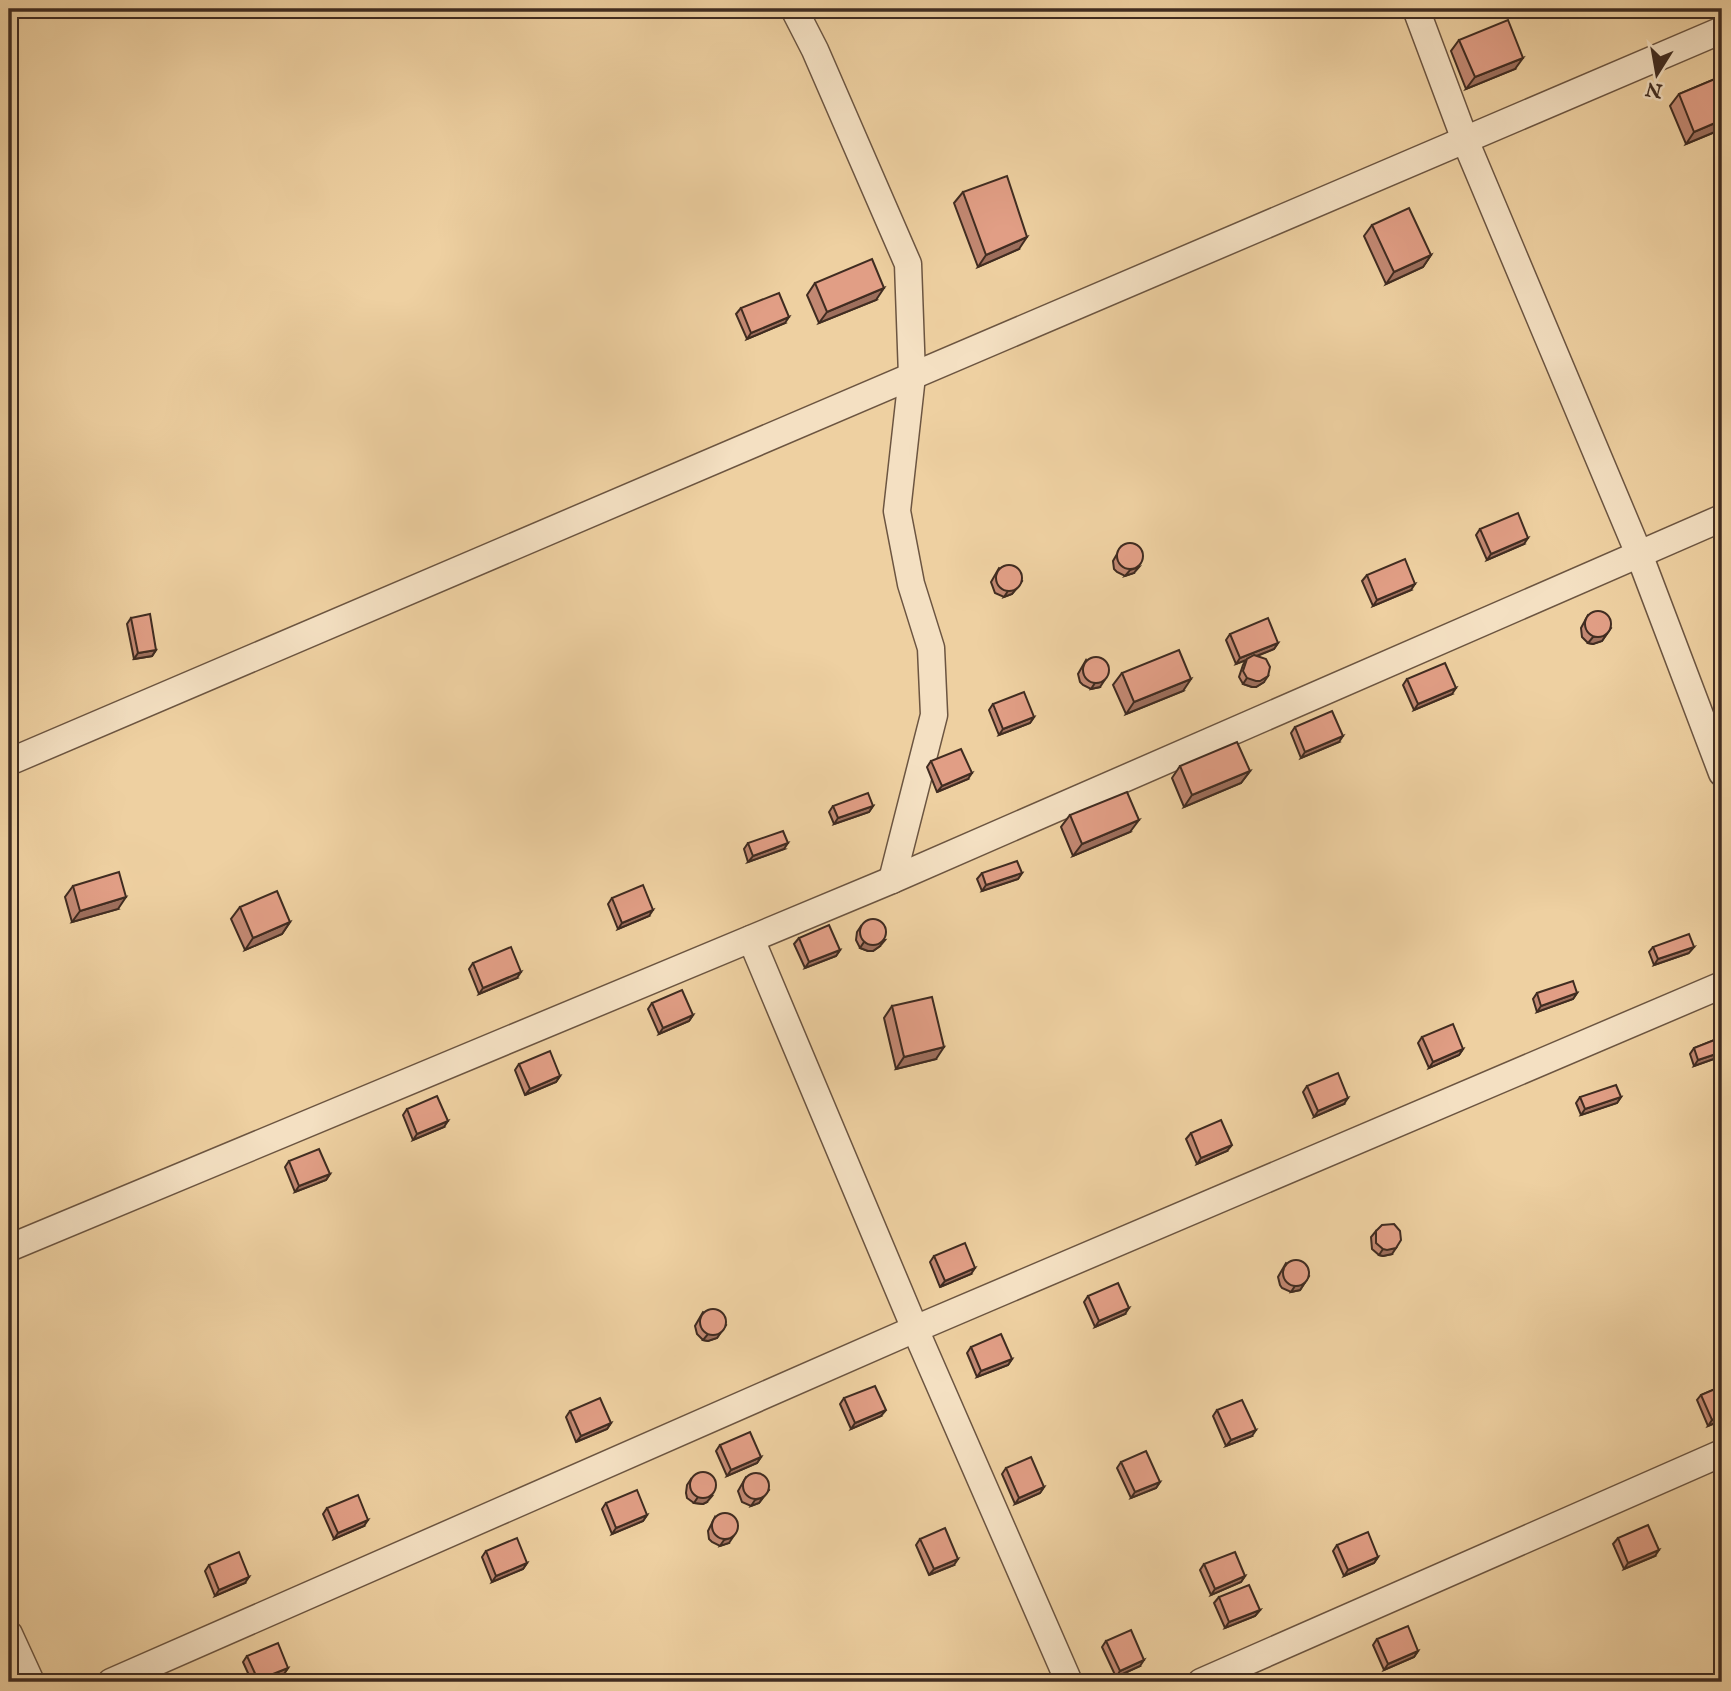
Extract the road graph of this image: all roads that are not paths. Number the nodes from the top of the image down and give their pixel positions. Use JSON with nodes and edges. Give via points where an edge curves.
{"nodes":[{"id":1,"x":794,"y":9,"type":"edge"},
{"id":2,"x":1416,"y":9,"type":"edge"},
{"id":3,"x":1722,"y":30,"type":"edge"},
{"id":4,"x":1465,"y":140,"type":"junction"},
{"id":5,"x":912,"y":376,"type":"junction"},
{"id":6,"x":1722,"y":518,"type":"edge"},
{"id":7,"x":1639,"y":554,"type":"junction"},
{"id":8,"x":9,"y":762,"type":"edge"},
{"id":9,"x":1722,"y":773,"type":"edge"},
{"id":10,"x":891,"y":880,"type":"junction"},
{"id":11,"x":751,"y":939,"type":"junction"},
{"id":12,"x":1722,"y":985,"type":"edge"},
{"id":13,"x":9,"y":1248,"type":"edge"},
{"id":14,"x":915,"y":1329,"type":"junction"},
{"id":15,"x":1722,"y":1453,"type":"edge"},
{"id":16,"x":9,"y":1634,"type":"edge"},
{"id":17,"x":31,"y":1682,"type":"edge"},
{"id":18,"x":111,"y":1682,"type":"edge"},
{"id":19,"x":1069,"y":1682,"type":"edge"},
{"id":20,"x":1201,"y":1682,"type":"edge"}],
"edges":[{"from":1,"to":5,"type":"street","via":[[908,264]]},
{"from":2,"to":4,"type":"street"},
{"from":3,"to":4,"type":"street"},
{"from":4,"to":5,"type":"street"},
{"from":4,"to":7,"type":"street"},
{"from":5,"to":8,"type":"street"},
{"from":5,"to":10,"type":"street","via":[[897,511],[911,584],[931,648],[934,715]]},
{"from":6,"to":7,"type":"street"},
{"from":7,"to":9,"type":"street"},
{"from":7,"to":10,"type":"street"},
{"from":10,"to":11,"type":"street"},
{"from":11,"to":13,"type":"street"},
{"from":11,"to":14,"type":"street"},
{"from":12,"to":14,"type":"street"},
{"from":14,"to":18,"type":"street"},
{"from":14,"to":19,"type":"street"},
{"from":15,"to":20,"type":"street"},
{"from":16,"to":17,"type":"street"}]}
